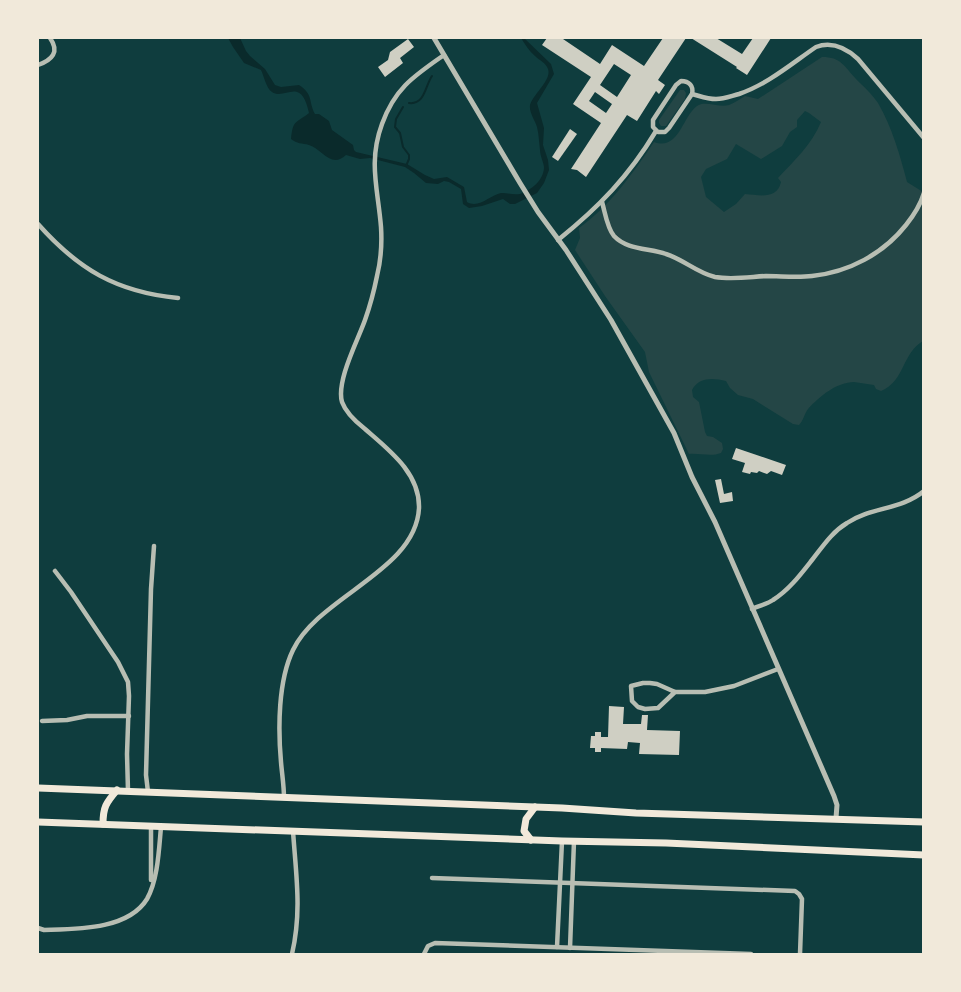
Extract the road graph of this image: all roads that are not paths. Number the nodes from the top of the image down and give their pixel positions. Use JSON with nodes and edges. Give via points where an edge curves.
{"nodes":[{"id":1,"x":50,"y":38,"type":"edge"},
{"id":2,"x":434,"y":38,"type":"edge"},
{"id":3,"x":444,"y":55,"type":"junction"},
{"id":4,"x":38,"y":65,"type":"edge"},
{"id":5,"x":692,"y":94,"type":"junction"},
{"id":6,"x":656,"y":131,"type":"junction"},
{"id":7,"x":924,"y":138,"type":"edge"},
{"id":8,"x":924,"y":193,"type":"edge"},
{"id":9,"x":602,"y":202,"type":"junction"},
{"id":10,"x":38,"y":224,"type":"edge"},
{"id":11,"x":558,"y":240,"type":"junction"},
{"id":12,"x":178,"y":298,"type":"dead end"},
{"id":13,"x":924,"y":491,"type":"edge"},
{"id":14,"x":154,"y":546,"type":"dead end"},
{"id":15,"x":55,"y":571,"type":"dead end"},
{"id":16,"x":752,"y":609,"type":"junction"},
{"id":17,"x":778,"y":669,"type":"junction"},
{"id":18,"x":675,"y":692,"type":"junction"},
{"id":19,"x":129,"y":716,"type":"junction"},
{"id":20,"x":42,"y":721,"type":"dead end"},
{"id":21,"x":38,"y":788,"type":"edge"},
{"id":22,"x":117,"y":790,"type":"junction"},
{"id":23,"x":128,"y":791,"type":"junction"},
{"id":24,"x":148,"y":792,"type":"junction"},
{"id":25,"x":284,"y":798,"type":"junction"},
{"id":26,"x":535,"y":807,"type":"junction"},
{"id":27,"x":836,"y":818,"type":"junction"},
{"id":28,"x":38,"y":822,"type":"edge"},
{"id":29,"x":924,"y":822,"type":"edge"},
{"id":30,"x":103,"y":825,"type":"junction"},
{"id":31,"x":151,"y":827,"type":"junction"},
{"id":32,"x":161,"y":827,"type":"junction"},
{"id":33,"x":293,"y":831,"type":"junction"},
{"id":34,"x":531,"y":840,"type":"junction"},
{"id":35,"x":562,"y":841,"type":"junction"},
{"id":36,"x":574,"y":841,"type":"junction"},
{"id":37,"x":924,"y":855,"type":"edge"},
{"id":38,"x":432,"y":878,"type":"dead end"},
{"id":39,"x":560,"y":882,"type":"junction"},
{"id":40,"x":572,"y":883,"type":"junction"},
{"id":41,"x":152,"y":886,"type":"junction"},
{"id":42,"x":38,"y":928,"type":"edge"},
{"id":43,"x":44,"y":930,"type":"junction"},
{"id":44,"x":38,"y":933,"type":"edge"},
{"id":45,"x":557,"y":947,"type":"junction"},
{"id":46,"x":570,"y":948,"type":"junction"},
{"id":47,"x":663,"y":953,"type":"edge"},
{"id":48,"x":292,"y":954,"type":"edge"},
{"id":49,"x":424,"y":954,"type":"edge"},
{"id":50,"x":751,"y":954,"type":"edge"},
{"id":51,"x":800,"y":954,"type":"edge"}],
"edges":[{"from":1,"to":4,"type":"street","via":[[54,52],[49,60]]},
{"from":2,"to":3,"type":"street"},
{"from":3,"to":11,"type":"street"},
{"from":3,"to":25,"type":"street","via":[[411,78],[392,101],[377,138],[374,177],[381,227],[379,265],[341,394],[344,406],[356,422],[406,469],[415,485],[419,509],[414,531],[399,553],[321,616],[292,651],[280,706]]},
{"from":5,"to":6,"type":"street","via":[[669,128]]},
{"from":5,"to":6,"type":"street","via":[[688,82],[677,83],[652,120]]},
{"from":5,"to":7,"type":"street","via":[[717,99],[744,92],[768,81],[816,47],[828,44],[858,59]]},
{"from":6,"to":9,"type":"street"},
{"from":8,"to":9,"type":"street","via":[[915,214],[879,251],[859,263],[806,277],[707,275],[671,256],[616,238]]},
{"from":9,"to":11,"type":"street"},
{"from":10,"to":12,"type":"street","via":[[67,255],[104,278],[136,291]]},
{"from":11,"to":16,"type":"street","via":[[611,320],[674,433]]},
{"from":13,"to":16,"type":"street","via":[[906,502],[863,514],[845,524],[787,588]]},
{"from":14,"to":24,"type":"street"},
{"from":15,"to":19,"type":"street","via":[[124,672]]},
{"from":16,"to":17,"type":"street"},
{"from":17,"to":18,"type":"street","via":[[721,689]]},
{"from":17,"to":27,"type":"street","via":[[834,796]]},
{"from":18,"to":18,"type":"street","via":[[650,683],[631,686],[632,701],[645,710],[658,708]]},
{"from":19,"to":20,"type":"street"},
{"from":19,"to":23,"type":"street"},
{"from":21,"to":22,"type":"main road"},
{"from":22,"to":23,"type":"main road"},
{"from":22,"to":30,"type":"main road","via":[[105,805]]},
{"from":23,"to":24,"type":"main road"},
{"from":24,"to":25,"type":"main road"},
{"from":25,"to":26,"type":"main road"},
{"from":26,"to":27,"type":"main road"},
{"from":26,"to":34,"type":"main road","via":[[526,819],[524,831]]},
{"from":27,"to":29,"type":"main road"},
{"from":28,"to":30,"type":"main road"},
{"from":30,"to":31,"type":"main road"},
{"from":31,"to":32,"type":"main road"},
{"from":31,"to":41,"type":"street"},
{"from":32,"to":33,"type":"main road"},
{"from":32,"to":41,"type":"street"},
{"from":33,"to":34,"type":"main road"},
{"from":33,"to":48,"type":"street","via":[[298,909]]},
{"from":34,"to":35,"type":"main road"},
{"from":35,"to":36,"type":"main road"},
{"from":35,"to":39,"type":"street"},
{"from":36,"to":37,"type":"main road"},
{"from":36,"to":40,"type":"street"},
{"from":38,"to":39,"type":"street"},
{"from":39,"to":40,"type":"street"},
{"from":39,"to":45,"type":"street"},
{"from":40,"to":46,"type":"street"},
{"from":40,"to":51,"type":"street","via":[[795,891],[802,899]]},
{"from":41,"to":43,"type":"street","via":[[142,905],[114,922]]},
{"from":42,"to":43,"type":"street"},
{"from":43,"to":44,"type":"street"},
{"from":45,"to":46,"type":"street"},
{"from":45,"to":49,"type":"street","via":[[435,943]]},
{"from":46,"to":47,"type":"street"},
{"from":47,"to":50,"type":"street"}]}
